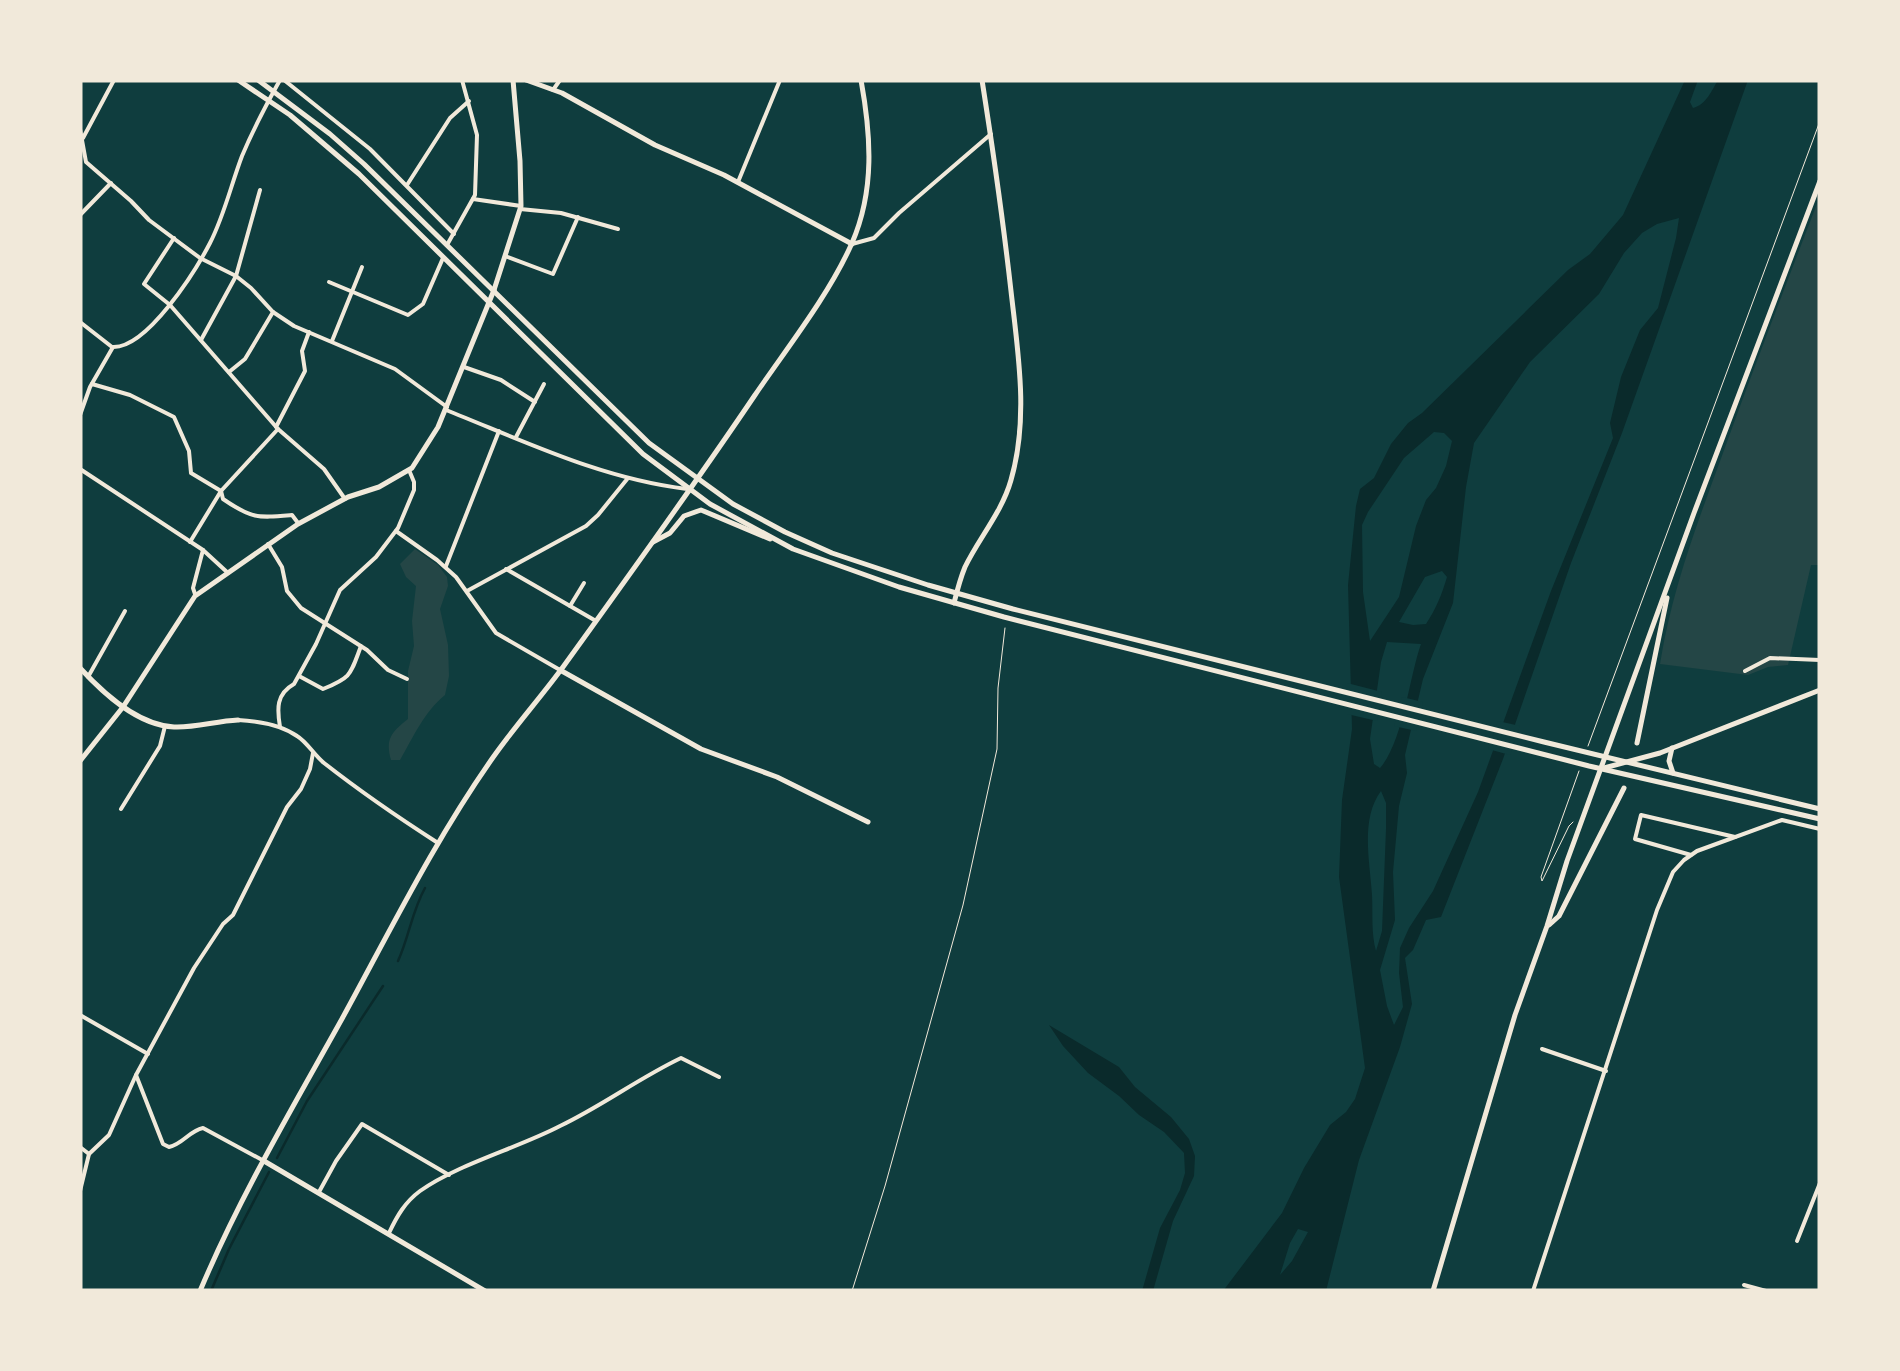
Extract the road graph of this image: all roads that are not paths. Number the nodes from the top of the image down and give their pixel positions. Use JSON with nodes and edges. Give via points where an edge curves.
{"nodes":[{"id":1,"x":114,"y":80,"type":"edge"},
{"id":2,"x":238,"y":80,"type":"edge"},
{"id":3,"x":258,"y":80,"type":"edge"},
{"id":4,"x":282,"y":80,"type":"edge"},
{"id":5,"x":462,"y":80,"type":"edge"},
{"id":6,"x":513,"y":80,"type":"edge"},
{"id":7,"x":526,"y":80,"type":"edge"},
{"id":8,"x":560,"y":80,"type":"edge"},
{"id":9,"x":780,"y":80,"type":"edge"},
{"id":10,"x":861,"y":80,"type":"edge"},
{"id":11,"x":982,"y":80,"type":"edge"},
{"id":12,"x":554,"y":90,"type":"junction"},
{"id":13,"x":469,"y":101,"type":"junction"},
{"id":14,"x":80,"y":129,"type":"edge"},
{"id":15,"x":990,"y":134,"type":"junction"},
{"id":16,"x":83,"y":138,"type":"junction"},
{"id":17,"x":1820,"y":181,"type":"edge"},
{"id":18,"x":738,"y":182,"type":"junction"},
{"id":19,"x":111,"y":183,"type":"junction"},
{"id":20,"x":408,"y":185,"type":"junction"},
{"id":21,"x":260,"y":190,"type":"dead end"},
{"id":22,"x":473,"y":200,"type":"junction"},
{"id":23,"x":520,"y":207,"type":"junction"},
{"id":24,"x":80,"y":215,"type":"edge"},
{"id":25,"x":578,"y":218,"type":"junction"},
{"id":26,"x":618,"y":229,"type":"dead end"},
{"id":27,"x":454,"y":234,"type":"junction"},
{"id":28,"x":174,"y":238,"type":"junction"},
{"id":29,"x":852,"y":244,"type":"junction"},
{"id":30,"x":448,"y":245,"type":"junction"},
{"id":31,"x":505,"y":256,"type":"junction"},
{"id":32,"x":200,"y":258,"type":"junction"},
{"id":33,"x":443,"y":258,"type":"junction"},
{"id":34,"x":362,"y":266,"type":"dead end"},
{"id":35,"x":236,"y":276,"type":"junction"},
{"id":36,"x":330,"y":282,"type":"dead end"},
{"id":37,"x":494,"y":290,"type":"junction"},
{"id":38,"x":352,"y":292,"type":"junction"},
{"id":39,"x":490,"y":303,"type":"junction"},
{"id":40,"x":170,"y":305,"type":"junction"},
{"id":41,"x":273,"y":312,"type":"junction"},
{"id":42,"x":80,"y":322,"type":"edge"},
{"id":43,"x":309,"y":332,"type":"junction"},
{"id":44,"x":201,"y":340,"type":"junction"},
{"id":45,"x":332,"y":342,"type":"junction"},
{"id":46,"x":112,"y":347,"type":"junction"},
{"id":47,"x":464,"y":367,"type":"junction"},
{"id":48,"x":228,"y":372,"type":"junction"},
{"id":49,"x":92,"y":384,"type":"junction"},
{"id":50,"x":544,"y":384,"type":"dead end"},
{"id":51,"x":534,"y":402,"type":"junction"},
{"id":52,"x":446,"y":408,"type":"junction"},
{"id":53,"x":80,"y":415,"type":"edge"},
{"id":54,"x":277,"y":428,"type":"junction"},
{"id":55,"x":498,"y":431,"type":"junction"},
{"id":56,"x":516,"y":438,"type":"junction"},
{"id":57,"x":80,"y":469,"type":"edge"},
{"id":58,"x":409,"y":470,"type":"junction"},
{"id":59,"x":628,"y":478,"type":"junction"},
{"id":60,"x":697,"y":480,"type":"junction"},
{"id":61,"x":690,"y":490,"type":"junction"},
{"id":62,"x":221,"y":491,"type":"junction"},
{"id":63,"x":346,"y":499,"type":"junction"},
{"id":64,"x":298,"y":524,"type":"junction"},
{"id":65,"x":396,"y":531,"type":"junction"},
{"id":66,"x":190,"y":542,"type":"junction"},
{"id":67,"x":653,"y":542,"type":"junction"},
{"id":68,"x":782,"y":543,"type":"junction"},
{"id":69,"x":268,"y":544,"type":"junction"},
{"id":70,"x":203,"y":550,"type":"junction"},
{"id":71,"x":446,"y":568,"type":"junction"},
{"id":72,"x":506,"y":569,"type":"junction"},
{"id":73,"x":228,"y":572,"type":"junction"},
{"id":74,"x":584,"y":583,"type":"dead end"},
{"id":75,"x":1669,"y":585,"type":"junction"},
{"id":76,"x":468,"y":590,"type":"junction"},
{"id":77,"x":956,"y":594,"type":"junction"},
{"id":78,"x":195,"y":596,"type":"junction"},
{"id":79,"x":954,"y":604,"type":"junction"},
{"id":80,"x":570,"y":606,"type":"junction"},
{"id":81,"x":125,"y":611,"type":"dead end"},
{"id":82,"x":596,"y":621,"type":"junction"},
{"id":83,"x":325,"y":622,"type":"junction"},
{"id":84,"x":361,"y":646,"type":"junction"},
{"id":85,"x":1820,"y":660,"type":"edge"},
{"id":86,"x":80,"y":668,"type":"edge"},
{"id":87,"x":560,"y":670,"type":"junction"},
{"id":88,"x":1744,"y":671,"type":"dead end"},
{"id":89,"x":88,"y":676,"type":"junction"},
{"id":90,"x":299,"y":676,"type":"junction"},
{"id":91,"x":407,"y":680,"type":"dead end"},
{"id":92,"x":1820,"y":690,"type":"edge"},
{"id":93,"x":123,"y":707,"type":"junction"},
{"id":94,"x":238,"y":720,"type":"joint"},
{"id":95,"x":165,"y":726,"type":"junction"},
{"id":96,"x":280,"y":727,"type":"junction"},
{"id":97,"x":1637,"y":743,"type":"dead end"},
{"id":98,"x":1672,"y":748,"type":"junction"},
{"id":99,"x":313,"y":752,"type":"junction"},
{"id":100,"x":1606,"y":757,"type":"junction"},
{"id":101,"x":80,"y":761,"type":"edge"},
{"id":102,"x":1632,"y":762,"type":"junction"},
{"id":103,"x":1601,"y":769,"type":"junction"},
{"id":104,"x":1673,"y":773,"type":"junction"},
{"id":105,"x":1624,"y":788,"type":"dead end"},
{"id":106,"x":120,"y":809,"type":"dead end"},
{"id":107,"x":1820,"y":809,"type":"edge"},
{"id":108,"x":1820,"y":819,"type":"edge"},
{"id":109,"x":868,"y":822,"type":"dead end"},
{"id":110,"x":1820,"y":829,"type":"edge"},
{"id":111,"x":1736,"y":837,"type":"junction"},
{"id":112,"x":438,"y":843,"type":"junction"},
{"id":113,"x":1691,"y":855,"type":"junction"},
{"id":114,"x":1548,"y":926,"type":"junction"},
{"id":115,"x":80,"y":1015,"type":"edge"},
{"id":116,"x":1542,"y":1049,"type":"dead end"},
{"id":117,"x":148,"y":1054,"type":"junction"},
{"id":118,"x":1606,"y":1071,"type":"junction"},
{"id":119,"x":136,"y":1075,"type":"junction"},
{"id":120,"x":720,"y":1077,"type":"dead end"},
{"id":121,"x":80,"y":1147,"type":"edge"},
{"id":122,"x":89,"y":1154,"type":"junction"},
{"id":123,"x":264,"y":1161,"type":"junction"},
{"id":124,"x":449,"y":1175,"type":"junction"},
{"id":125,"x":1820,"y":1183,"type":"edge"},
{"id":126,"x":80,"y":1190,"type":"edge"},
{"id":127,"x":319,"y":1192,"type":"junction"},
{"id":128,"x":389,"y":1233,"type":"junction"},
{"id":129,"x":1797,"y":1241,"type":"dead end"},
{"id":130,"x":1744,"y":1285,"type":"dead end"},
{"id":131,"x":200,"y":1291,"type":"edge"},
{"id":132,"x":485,"y":1291,"type":"edge"},
{"id":133,"x":1433,"y":1291,"type":"edge"},
{"id":134,"x":1533,"y":1291,"type":"edge"},
{"id":135,"x":1766,"y":1291,"type":"edge"}],
"edges":[{"from":1,"to":16,"type":"street"},
{"from":2,"to":33,"type":"main road","via":[[327,145]]},
{"from":3,"to":30,"type":"main road","via":[[330,134]]},
{"from":4,"to":20,"type":"street"},
{"from":4,"to":32,"type":"street"},
{"from":5,"to":13,"type":"street"},
{"from":6,"to":23,"type":"main road"},
{"from":7,"to":12,"type":"main road"},
{"from":8,"to":12,"type":"street"},
{"from":9,"to":18,"type":"street"},
{"from":10,"to":29,"type":"main road","via":[[870,168]]},
{"from":11,"to":15,"type":"main road"},
{"from":12,"to":18,"type":"main road"},
{"from":13,"to":20,"type":"street","via":[[450,118]]},
{"from":13,"to":22,"type":"street","via":[[476,135]]},
{"from":14,"to":16,"type":"street"},
{"from":15,"to":29,"type":"street","via":[[874,238]]},
{"from":15,"to":77,"type":"main road","via":[[1022,408],[1011,482]]},
{"from":16,"to":19,"type":"street","via":[[86,162]]},
{"from":17,"to":75,"type":"main road"},
{"from":18,"to":29,"type":"main road"},
{"from":19,"to":24,"type":"street"},
{"from":19,"to":28,"type":"street"},
{"from":20,"to":27,"type":"street"},
{"from":21,"to":35,"type":"street"},
{"from":22,"to":23,"type":"street"},
{"from":22,"to":27,"type":"street"},
{"from":23,"to":25,"type":"street"},
{"from":23,"to":31,"type":"main road"},
{"from":25,"to":26,"type":"street"},
{"from":25,"to":31,"type":"street","via":[[553,274]]},
{"from":27,"to":30,"type":"street"},
{"from":28,"to":32,"type":"street"},
{"from":28,"to":40,"type":"street","via":[[144,284]]},
{"from":29,"to":60,"type":"main road"},
{"from":30,"to":37,"type":"main road"},
{"from":31,"to":37,"type":"main road"},
{"from":32,"to":35,"type":"street"},
{"from":32,"to":40,"type":"street"},
{"from":33,"to":38,"type":"street","via":[[423,304],[408,315]]},
{"from":33,"to":39,"type":"main road"},
{"from":34,"to":38,"type":"street"},
{"from":35,"to":41,"type":"street"},
{"from":35,"to":44,"type":"street"},
{"from":36,"to":38,"type":"street"},
{"from":37,"to":39,"type":"main road"},
{"from":37,"to":60,"type":"main road","via":[[620,417]]},
{"from":38,"to":45,"type":"street"},
{"from":39,"to":47,"type":"main road"},
{"from":39,"to":61,"type":"main road","via":[[624,436]]},
{"from":40,"to":44,"type":"street"},
{"from":40,"to":46,"type":"street","via":[[134,341]]},
{"from":41,"to":43,"type":"street"},
{"from":41,"to":48,"type":"street","via":[[245,359]]},
{"from":42,"to":46,"type":"street"},
{"from":43,"to":45,"type":"street"},
{"from":43,"to":54,"type":"street","via":[[302,350],[305,370]]},
{"from":44,"to":48,"type":"street"},
{"from":45,"to":52,"type":"street","via":[[395,369]]},
{"from":46,"to":49,"type":"street"},
{"from":47,"to":51,"type":"street","via":[[502,380]]},
{"from":47,"to":52,"type":"main road"},
{"from":48,"to":54,"type":"street"},
{"from":49,"to":53,"type":"street"},
{"from":49,"to":62,"type":"street","via":[[174,416],[192,472]]},
{"from":50,"to":51,"type":"street"},
{"from":51,"to":56,"type":"street"},
{"from":52,"to":55,"type":"street"},
{"from":52,"to":58,"type":"main road"},
{"from":54,"to":62,"type":"street"},
{"from":54,"to":63,"type":"street","via":[[324,469]]},
{"from":55,"to":56,"type":"street"},
{"from":55,"to":71,"type":"street"},
{"from":56,"to":59,"type":"street"},
{"from":57,"to":66,"type":"street"},
{"from":58,"to":63,"type":"main road"},
{"from":58,"to":65,"type":"street","via":[[414,490]]},
{"from":59,"to":61,"type":"street"},
{"from":59,"to":72,"type":"street","via":[[586,526]]},
{"from":60,"to":61,"type":"main road"},
{"from":60,"to":77,"type":"main road","via":[[832,553]]},
{"from":61,"to":67,"type":"main road"},
{"from":61,"to":68,"type":"main road"},
{"from":62,"to":64,"type":"street","via":[[244,514],[292,515]]},
{"from":62,"to":66,"type":"street"},
{"from":63,"to":64,"type":"main road"},
{"from":64,"to":69,"type":"main road"},
{"from":65,"to":71,"type":"street"},
{"from":65,"to":83,"type":"street","via":[[340,590]]},
{"from":66,"to":70,"type":"street"},
{"from":67,"to":68,"type":"main road","via":[[701,510]]},
{"from":67,"to":82,"type":"main road"},
{"from":68,"to":79,"type":"main road"},
{"from":69,"to":73,"type":"main road"},
{"from":69,"to":83,"type":"street","via":[[287,591]]},
{"from":70,"to":73,"type":"street"},
{"from":70,"to":78,"type":"street"},
{"from":71,"to":76,"type":"street"},
{"from":72,"to":76,"type":"street"},
{"from":72,"to":80,"type":"street"},
{"from":73,"to":78,"type":"main road"},
{"from":74,"to":80,"type":"street"},
{"from":75,"to":97,"type":"main road"},
{"from":75,"to":100,"type":"main road"},
{"from":76,"to":87,"type":"street","via":[[490,628]]},
{"from":77,"to":79,"type":"main road"},
{"from":77,"to":100,"type":"main road"},
{"from":78,"to":93,"type":"main road"},
{"from":79,"to":103,"type":"main road"},
{"from":80,"to":82,"type":"street"},
{"from":81,"to":89,"type":"street"},
{"from":82,"to":87,"type":"main road"},
{"from":83,"to":84,"type":"street"},
{"from":83,"to":90,"type":"street"},
{"from":84,"to":90,"type":"street","via":[[345,680],[324,689]]},
{"from":84,"to":91,"type":"street"},
{"from":85,"to":88,"type":"street","via":[[1770,658]]},
{"from":86,"to":89,"type":"main road"},
{"from":87,"to":109,"type":"main road","via":[[701,749]]},
{"from":87,"to":112,"type":"main road"},
{"from":89,"to":93,"type":"main road"},
{"from":90,"to":96,"type":"street","via":[[277,706]]},
{"from":92,"to":98,"type":"main road"},
{"from":93,"to":95,"type":"main road"},
{"from":93,"to":101,"type":"main road"},
{"from":94,"to":95,"type":"main road"},
{"from":94,"to":96,"type":"street"},
{"from":95,"to":106,"type":"street","via":[[160,746]]},
{"from":96,"to":99,"type":"street"},
{"from":98,"to":102,"type":"main road"},
{"from":98,"to":104,"type":"main road"},
{"from":99,"to":112,"type":"street"},
{"from":99,"to":117,"type":"street","via":[[302,789]]},
{"from":100,"to":102,"type":"main road"},
{"from":100,"to":103,"type":"main road"},
{"from":102,"to":103,"type":"main road"},
{"from":102,"to":104,"type":"main road"},
{"from":103,"to":108,"type":"main road"},
{"from":103,"to":114,"type":"main road"},
{"from":104,"to":107,"type":"main road"},
{"from":105,"to":114,"type":"main road","via":[[1556,922]]},
{"from":110,"to":111,"type":"street","via":[[1782,820]]},
{"from":111,"to":113,"type":"street"},
{"from":111,"to":113,"type":"street","via":[[1641,815],[1635,839]]},
{"from":112,"to":123,"type":"main road"},
{"from":113,"to":118,"type":"street","via":[[1666,884]]},
{"from":114,"to":133,"type":"main road"},
{"from":115,"to":117,"type":"street"},
{"from":116,"to":118,"type":"street"},
{"from":117,"to":119,"type":"street"},
{"from":118,"to":134,"type":"street"},
{"from":119,"to":122,"type":"street","via":[[109,1135]]},
{"from":119,"to":123,"type":"street","via":[[163,1144],[178,1145],[203,1128]]},
{"from":120,"to":124,"type":"street","via":[[681,1058],[558,1128]]},
{"from":121,"to":122,"type":"street"},
{"from":122,"to":126,"type":"street"},
{"from":123,"to":127,"type":"main road"},
{"from":123,"to":131,"type":"main road"},
{"from":124,"to":127,"type":"street","via":[[362,1124]]},
{"from":124,"to":128,"type":"street","via":[[407,1201]]},
{"from":125,"to":129,"type":"street"},
{"from":127,"to":128,"type":"main road"},
{"from":128,"to":132,"type":"main road"},
{"from":130,"to":135,"type":"street"}]}
